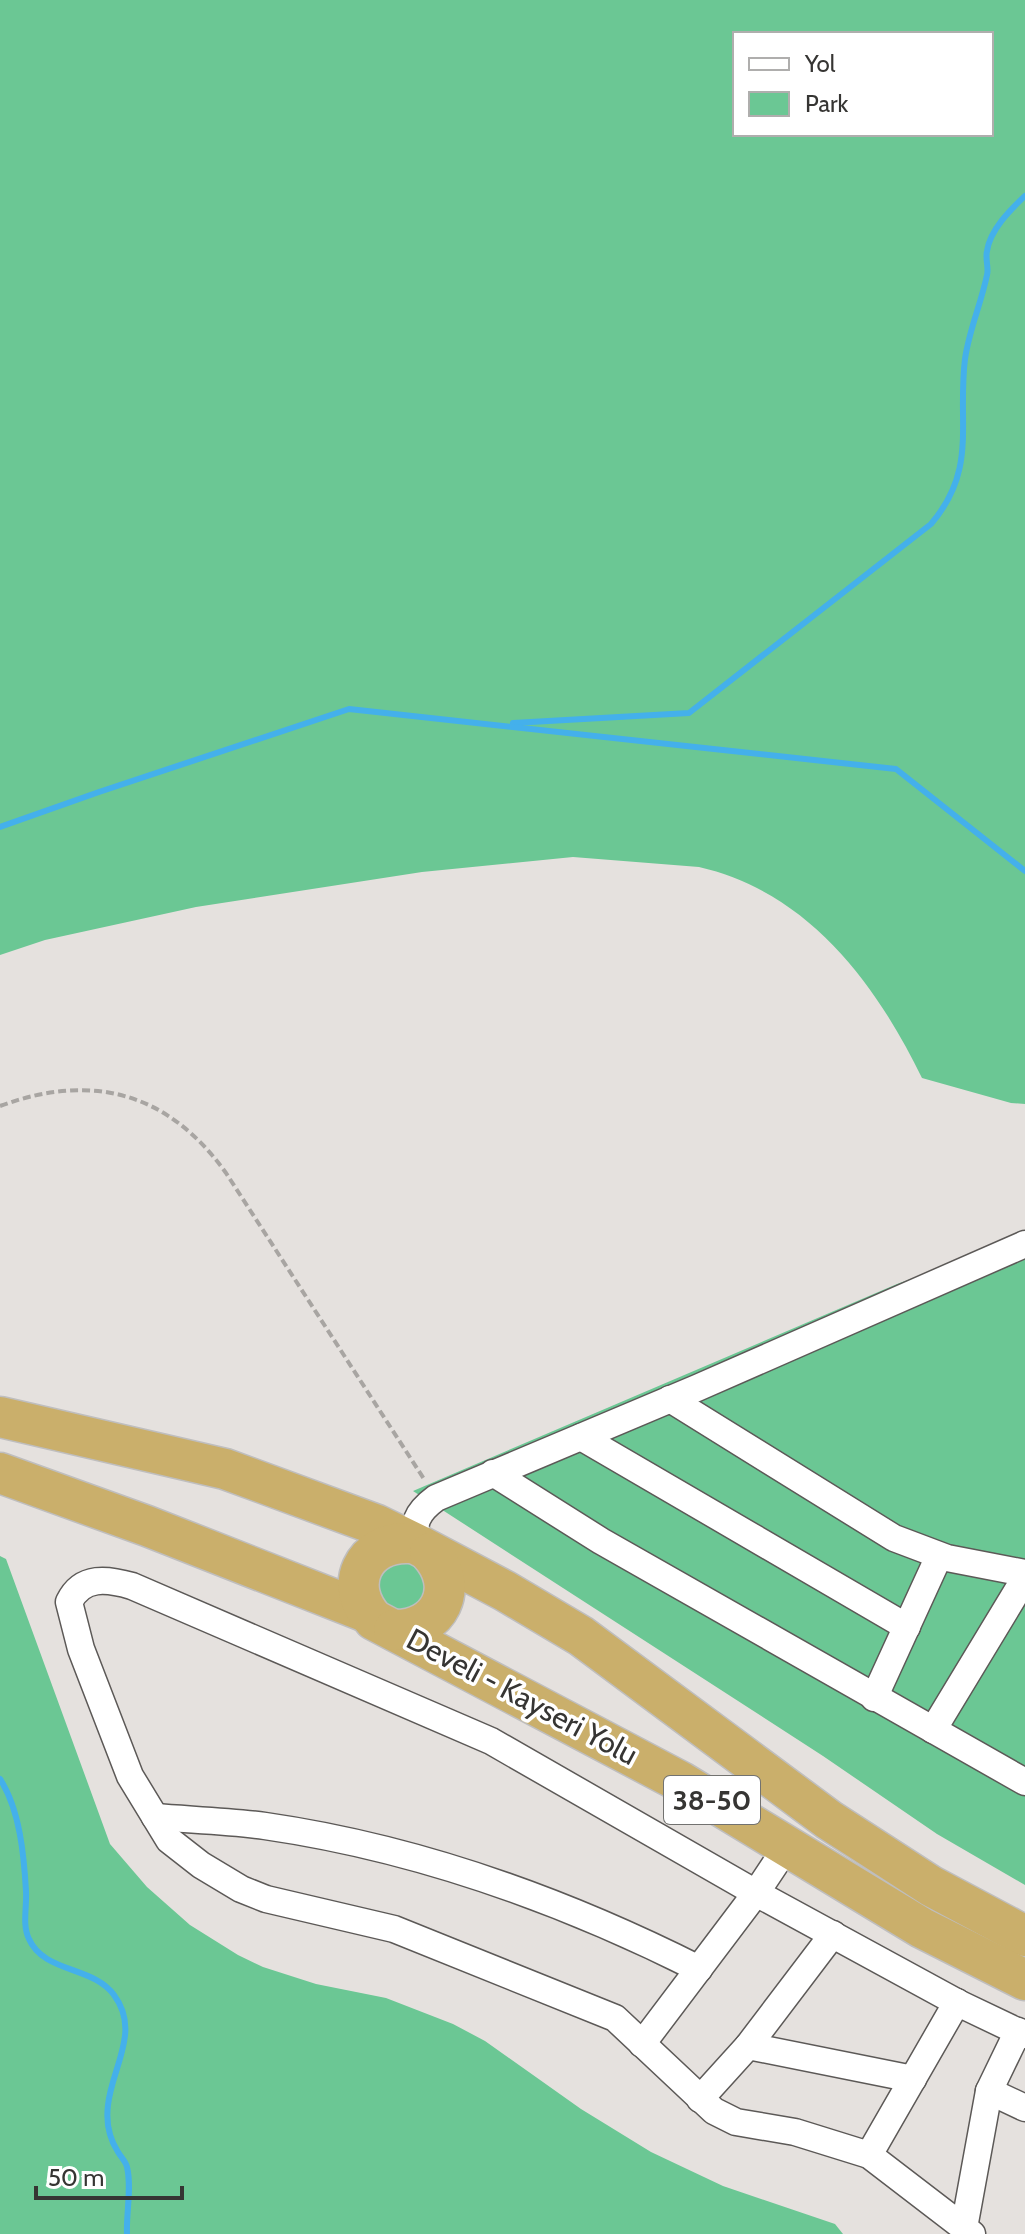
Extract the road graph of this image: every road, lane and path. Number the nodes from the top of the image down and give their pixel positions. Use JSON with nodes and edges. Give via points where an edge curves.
{"nodes":[{"id":1,"x":0,"y":1106,"type":"edge"},
{"id":2,"x":1025,"y":1244,"type":"edge"},
{"id":3,"x":670,"y":1399,"type":"junction"},
{"id":4,"x":0,"y":1417,"type":"edge"},
{"id":5,"x":581,"y":1437,"type":"junction"},
{"id":6,"x":0,"y":1473,"type":"edge"},
{"id":7,"x":493,"y":1473,"type":"junction"},
{"id":8,"x":436,"y":1498,"type":"junction"},
{"id":9,"x":420,"y":1547,"type":"junction"},
{"id":10,"x":939,"y":1556,"type":"junction"},
{"id":11,"x":1025,"y":1576,"type":"edge"},
{"id":12,"x":380,"y":1621,"type":"junction"},
{"id":13,"x":907,"y":1627,"type":"junction"},
{"id":14,"x":874,"y":1698,"type":"junction"},
{"id":15,"x":933,"y":1730,"type":"junction"},
{"id":16,"x":1025,"y":1782,"type":"edge"},
{"id":17,"x":155,"y":1817,"type":"junction"},
{"id":18,"x":788,"y":1845,"type":"junction"},
{"id":19,"x":756,"y":1893,"type":"junction"},
{"id":20,"x":833,"y":1934,"type":"junction"},
{"id":21,"x":1025,"y":1936,"type":"edge"},
{"id":22,"x":699,"y":1969,"type":"junction"},
{"id":23,"x":1025,"y":1980,"type":"edge"},
{"id":24,"x":957,"y":2002,"type":"junction"},
{"id":25,"x":1022,"y":2033,"type":"edge"},
{"id":26,"x":642,"y":2044,"type":"junction"},
{"id":27,"x":748,"y":2046,"type":"junction"},
{"id":28,"x":913,"y":2079,"type":"junction"},
{"id":29,"x":989,"y":2091,"type":"junction"},
{"id":30,"x":700,"y":2099,"type":"junction"},
{"id":31,"x":1025,"y":2108,"type":"edge"},
{"id":32,"x":869,"y":2155,"type":"junction"},
{"id":33,"x":968,"y":2231,"type":"edge"}],
"edges":[{"from":1,"to":8,"type":"path","via":[[53,1091],[106,1091],[161,1110],[196,1137],[226,1173]]},
{"from":2,"to":3,"type":"street"},
{"from":3,"to":5,"type":"street"},
{"from":3,"to":10,"type":"street","via":[[894,1538]]},
{"from":4,"to":9,"type":"highway","number":"38-50","via":[[225,1469],[377,1525]]},
{"from":5,"to":7,"type":"street"},
{"from":5,"to":13,"type":"street"},
{"from":6,"to":12,"type":"highway","name":"Develi - Kayseri Yolu","number":"38-50"},
{"from":7,"to":8,"type":"street"},
{"from":7,"to":14,"type":"street"},
{"from":8,"to":9,"type":"street","via":[[416,1522]]},
{"from":9,"to":12,"type":"highway","via":[[386,1545],[368,1558],[358,1579],[360,1602]]},
{"from":9,"to":12,"type":"highway","name":"Develi - Kayseri Yolu","via":[[443,1571],[442,1605],[417,1628]]},
{"from":9,"to":21,"type":"highway","number":"38-50","via":[[581,1636],[829,1820],[931,1886]]},
{"from":10,"to":11,"type":"street"},
{"from":10,"to":13,"type":"street"},
{"from":11,"to":15,"type":"street"},
{"from":12,"to":18,"type":"highway","name":"Develi - Kayseri Yolu","number":"38-50","via":[[615,1745]]},
{"from":13,"to":14,"type":"street"},
{"from":14,"to":15,"type":"street"},
{"from":15,"to":16,"type":"street"},
{"from":17,"to":19,"type":"street","via":[[130,1776],[81,1649],[69,1602],[89,1582],[132,1586],[491,1741]]},
{"from":17,"to":22,"type":"street","via":[[262,1826],[431,1862],[540,1898]]},
{"from":17,"to":26,"type":"street","via":[[184,1853],[241,1889],[394,1929],[615,2018]]},
{"from":18,"to":19,"type":"street"},
{"from":18,"to":23,"type":"highway","name":"Develi - Kayseri Yolu","number":"38-50","via":[[922,1928]]},
{"from":19,"to":20,"type":"street"},
{"from":19,"to":22,"type":"street"},
{"from":20,"to":24,"type":"street"},
{"from":20,"to":27,"type":"street"},
{"from":22,"to":26,"type":"street"},
{"from":24,"to":25,"type":"street"},
{"from":24,"to":28,"type":"street"},
{"from":25,"to":29,"type":"street"},
{"from":26,"to":30,"type":"street"},
{"from":27,"to":28,"type":"street"},
{"from":27,"to":30,"type":"street"},
{"from":28,"to":32,"type":"street"},
{"from":29,"to":31,"type":"street"},
{"from":29,"to":33,"type":"street"},
{"from":30,"to":32,"type":"street","via":[[736,2122],[795,2132]]},
{"from":32,"to":33,"type":"street"}]}
